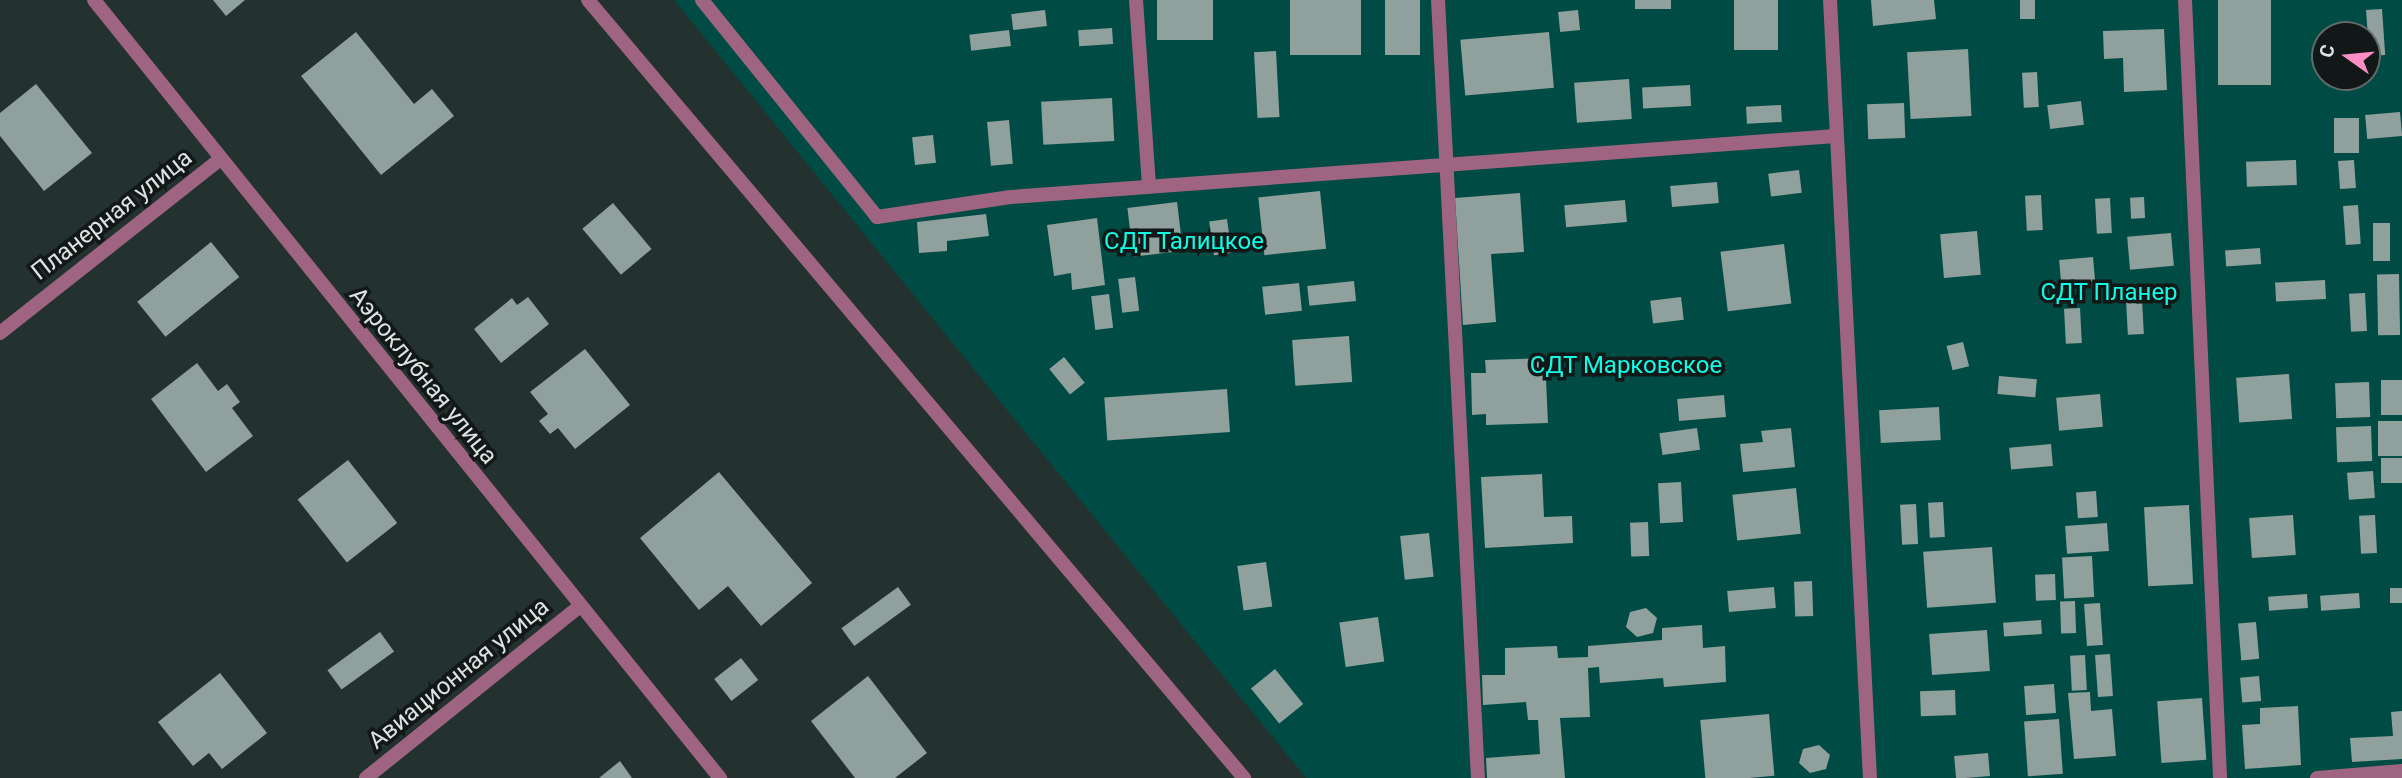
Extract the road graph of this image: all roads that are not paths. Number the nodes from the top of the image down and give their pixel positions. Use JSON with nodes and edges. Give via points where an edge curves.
{"nodes":[{"id":1,"x":94,"y":0,"type":"edge"},
{"id":2,"x":588,"y":0,"type":"edge"},
{"id":3,"x":702,"y":0,"type":"edge"},
{"id":4,"x":1136,"y":0,"type":"edge"},
{"id":5,"x":1438,"y":0,"type":"edge"},
{"id":6,"x":1830,"y":0,"type":"edge"},
{"id":7,"x":2185,"y":0,"type":"edge"},
{"id":8,"x":1836,"y":136,"type":"junction"},
{"id":9,"x":220,"y":159,"type":"junction"},
{"id":10,"x":1444,"y":162,"type":"junction"},
{"id":11,"x":1149,"y":186,"type":"junction"},
{"id":12,"x":0,"y":333,"type":"edge"},
{"id":13,"x":580,"y":606,"type":"junction"},
{"id":14,"x":2402,"y":771,"type":"edge"},
{"id":15,"x":366,"y":778,"type":"edge"},
{"id":16,"x":720,"y":778,"type":"edge"},
{"id":17,"x":1244,"y":778,"type":"edge"},
{"id":18,"x":1478,"y":778,"type":"edge"},
{"id":19,"x":1870,"y":778,"type":"edge"},
{"id":20,"x":2220,"y":778,"type":"edge"},
{"id":21,"x":2317,"y":778,"type":"edge"}],
"edges":[{"from":1,"to":9,"type":"street","name":"Аэроклубная улица"},
{"from":2,"to":17,"type":"street"},
{"from":3,"to":11,"type":"street","via":[[877,217],[1011,197]]},
{"from":4,"to":11,"type":"street"},
{"from":5,"to":10,"type":"street"},
{"from":6,"to":8,"type":"street"},
{"from":7,"to":20,"type":"street"},
{"from":8,"to":10,"type":"street"},
{"from":8,"to":19,"type":"street"},
{"from":9,"to":12,"type":"street","name":"Планерная улица"},
{"from":9,"to":13,"type":"street","name":"Аэроклубная улица"},
{"from":10,"to":11,"type":"street"},
{"from":10,"to":18,"type":"street"},
{"from":13,"to":15,"type":"street","name":"Авиационная улица"},
{"from":13,"to":16,"type":"street","name":"Аэроклубная улица"},
{"from":14,"to":21,"type":"street"}]}
